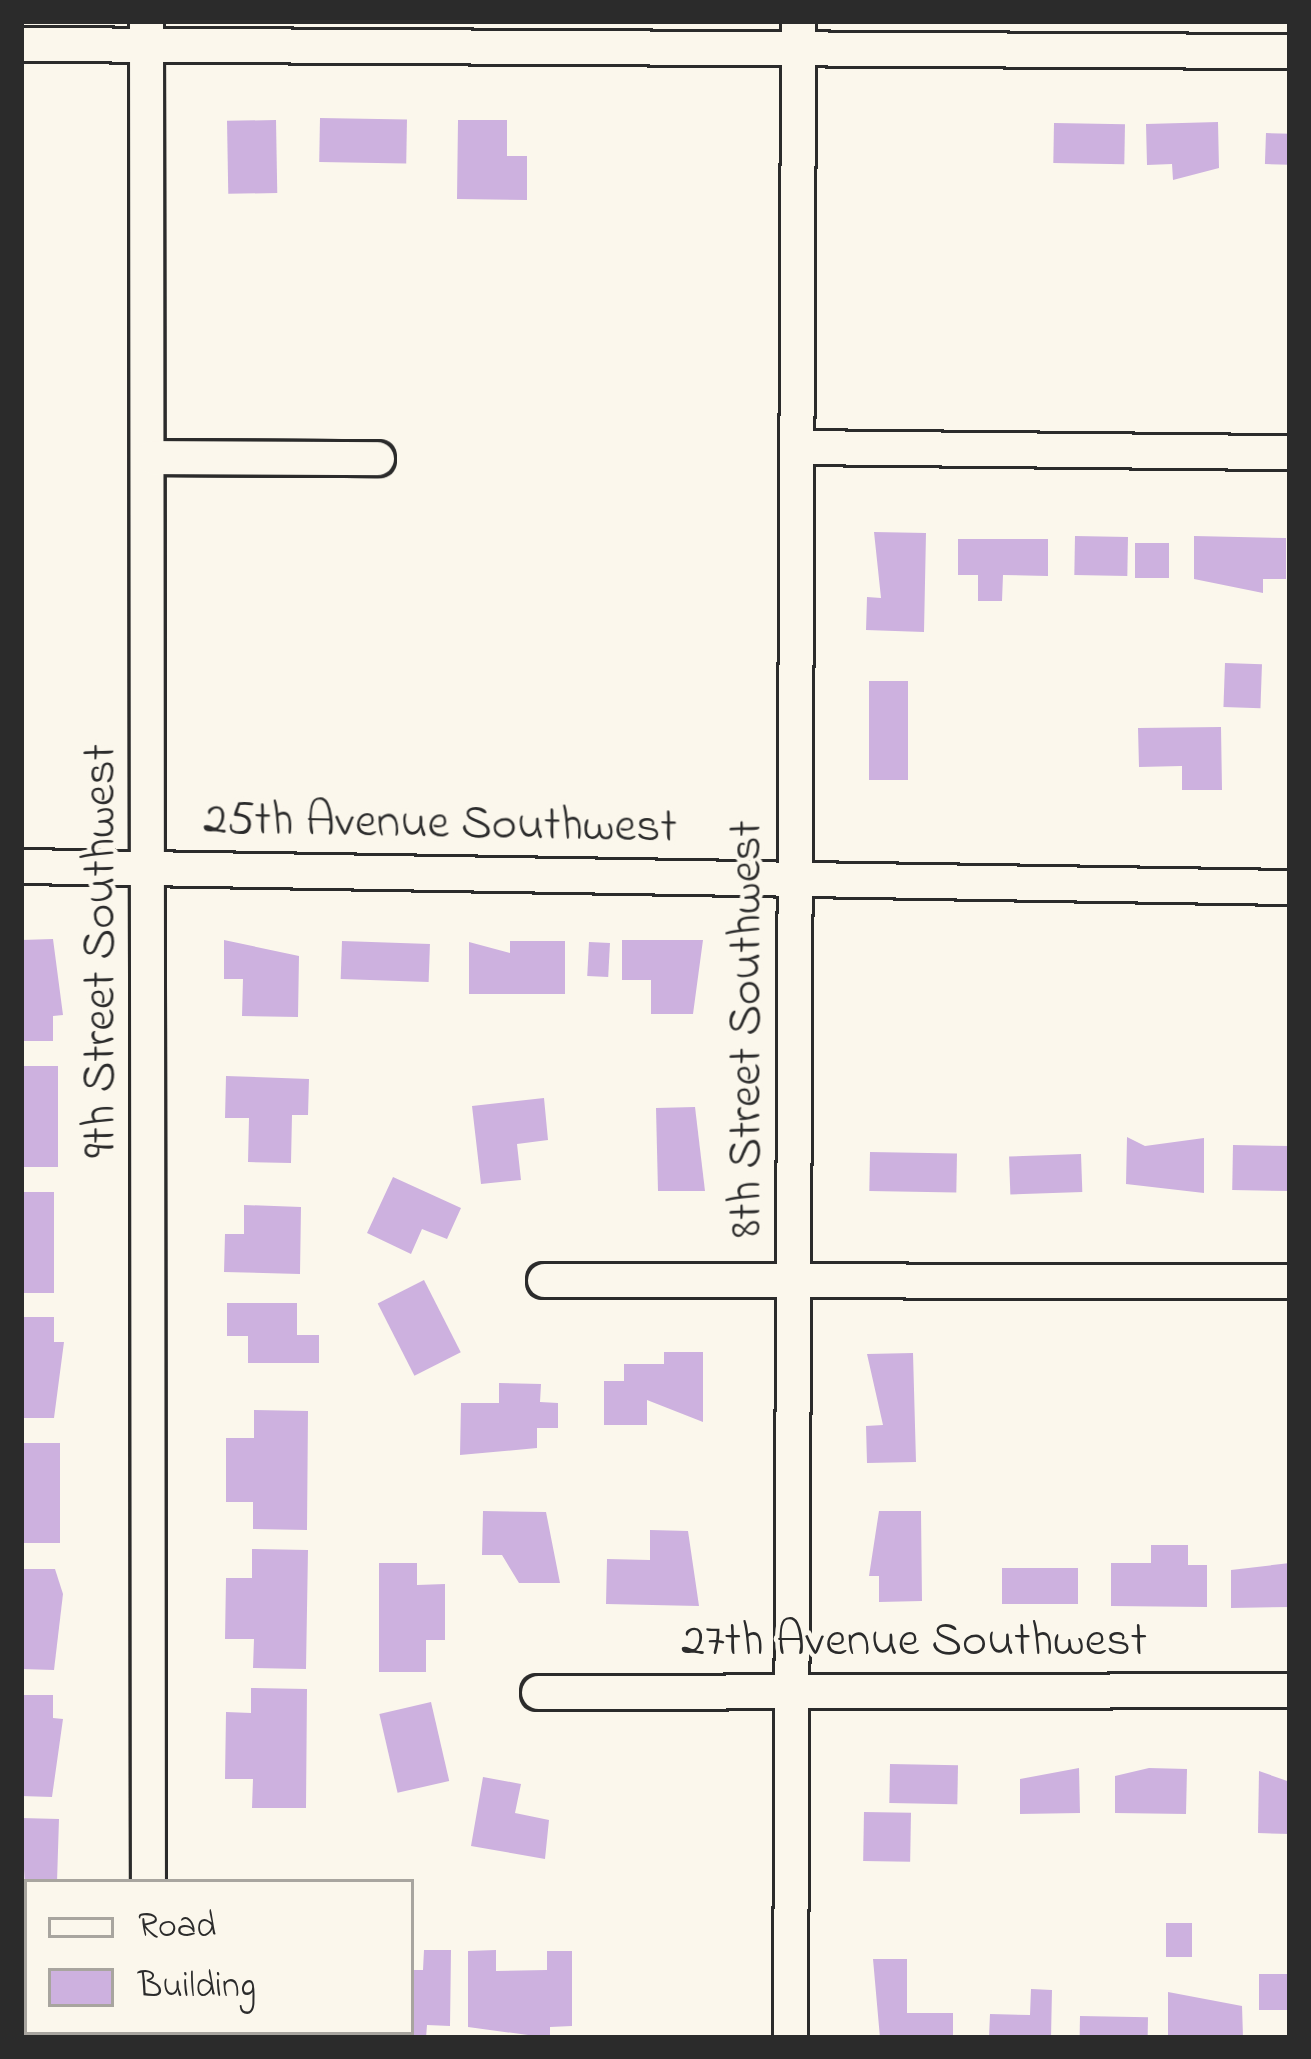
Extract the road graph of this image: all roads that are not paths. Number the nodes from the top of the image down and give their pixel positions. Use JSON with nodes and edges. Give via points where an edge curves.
{"nodes":[{"id":1,"x":146,"y":33,"type":"edge"},
{"id":2,"x":798,"y":35,"type":"edge"},
{"id":3,"x":21,"y":44,"type":"edge"},
{"id":4,"x":1290,"y":51,"type":"edge"},
{"id":5,"x":797,"y":447,"type":"junction"},
{"id":6,"x":1290,"y":452,"type":"edge"},
{"id":7,"x":152,"y":457,"type":"junction"},
{"id":8,"x":376,"y":458,"type":"dead end"},
{"id":9,"x":21,"y":866,"type":"edge"},
{"id":10,"x":150,"y":868,"type":"junction"},
{"id":11,"x":796,"y":879,"type":"junction"},
{"id":12,"x":1290,"y":887,"type":"edge"},
{"id":13,"x":544,"y":1280,"type":"dead end"},
{"id":14,"x":796,"y":1280,"type":"junction"},
{"id":15,"x":1290,"y":1281,"type":"edge"},
{"id":16,"x":1290,"y":1690,"type":"edge"},
{"id":17,"x":538,"y":1692,"type":"dead end"},
{"id":18,"x":795,"y":1692,"type":"junction"},
{"id":19,"x":148,"y":1879,"type":"edge"},
{"id":20,"x":790,"y":2038,"type":"edge"}],
"edges":[{"from":1,"to":2,"type":"street"},
{"from":1,"to":3,"type":"street"},
{"from":1,"to":7,"type":"street","name":"9th Street Southwest"},
{"from":2,"to":4,"type":"street"},
{"from":2,"to":5,"type":"street","name":"8th Street Southwest"},
{"from":5,"to":6,"type":"street"},
{"from":5,"to":11,"type":"street","name":"8th Street Southwest"},
{"from":7,"to":8,"type":"street"},
{"from":7,"to":10,"type":"street","name":"9th Street Southwest"},
{"from":9,"to":10,"type":"street","name":"25th Avenue Southwest"},
{"from":10,"to":11,"type":"street","name":"25th Avenue Southwest"},
{"from":10,"to":19,"type":"street","name":"9th Street Southwest"},
{"from":11,"to":12,"type":"street","name":"25th Avenue Southwest"},
{"from":11,"to":14,"type":"street","name":"8th Street Southwest"},
{"from":13,"to":14,"type":"street"},
{"from":14,"to":15,"type":"street"},
{"from":14,"to":18,"type":"street","name":"8th Street Southwest"},
{"from":16,"to":18,"type":"street","name":"27th Avenue Southwest"},
{"from":17,"to":18,"type":"street","name":"27th Avenue Southwest"},
{"from":18,"to":20,"type":"street","name":"8th Street Southwest"}]}
